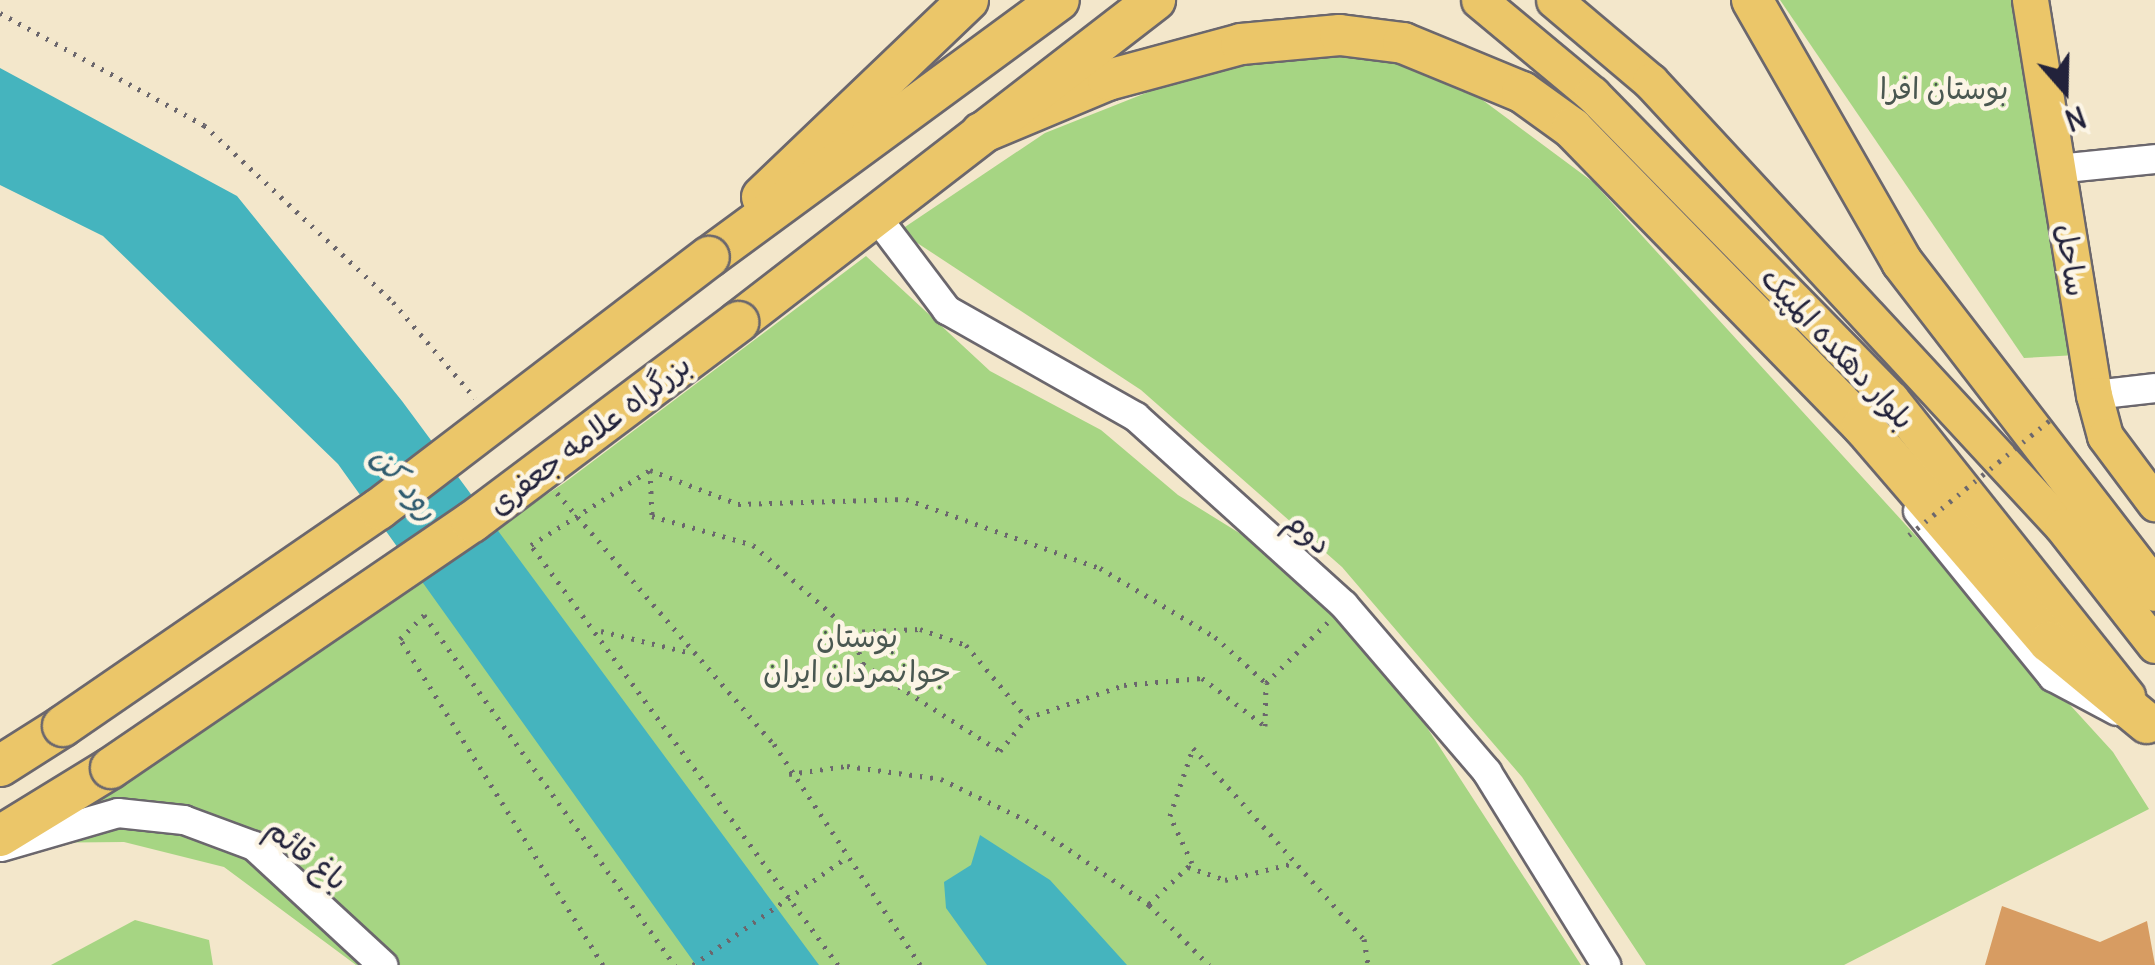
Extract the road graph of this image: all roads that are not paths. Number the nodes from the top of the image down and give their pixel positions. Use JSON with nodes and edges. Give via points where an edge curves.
{"nodes":[{"id":1,"x":968,"y":0,"type":"edge"},
{"id":2,"x":1059,"y":0,"type":"edge"},
{"id":3,"x":1156,"y":0,"type":"edge"},
{"id":4,"x":1478,"y":0,"type":"edge"},
{"id":5,"x":1554,"y":0,"type":"edge"},
{"id":6,"x":2030,"y":0,"type":"edge"},
{"id":7,"x":1762,"y":16,"type":"edge"},
{"id":8,"x":981,"y":133,"type":"junction"},
{"id":9,"x":2155,"y":159,"type":"edge"},
{"id":10,"x":2057,"y":170,"type":"junction"},
{"id":11,"x":888,"y":232,"type":"dead end"},
{"id":12,"x":709,"y":257,"type":"junction"},
{"id":13,"x":2155,"y":388,"type":"edge"},
{"id":14,"x":2094,"y":395,"type":"junction"},
{"id":15,"x":1902,"y":473,"type":"junction"},
{"id":16,"x":2155,"y":503,"type":"edge"},
{"id":17,"x":2155,"y":591,"type":"edge"},
{"id":18,"x":2155,"y":645,"type":"edge"},
{"id":19,"x":2147,"y":725,"type":"edge"},
{"id":20,"x":0,"y":766,"type":"edge"},
{"id":21,"x":0,"y":836,"type":"edge"},
{"id":22,"x":0,"y":848,"type":"edge"},
{"id":23,"x":383,"y":965,"type":"edge"},
{"id":24,"x":1606,"y":965,"type":"edge"}],
"edges":[{"from":1,"to":12,"type":"highway","via":[[796,159]]},
{"from":2,"to":12,"type":"highway"},
{"from":3,"to":8,"type":"highway","name":"بزرگراه علامه جعفری"},
{"from":4,"to":19,"type":"main road","name":"بلوار دهکده المپیک","via":[[1592,94],[1890,399]]},
{"from":5,"to":18,"type":"main road","name":"بلوار دهکده المپیک","via":[[1650,82],[2062,526]]},
{"from":6,"to":10,"type":"main road","name":"ساحل"},
{"from":7,"to":17,"type":"highway","via":[[1902,262]]},
{"from":8,"to":15,"type":"highway","via":[[1108,80],[1242,44],[1340,35],[1464,65],[1572,128]]},
{"from":8,"to":21,"type":"highway","name":"بزرگراه علامه جعفری","bridge":true,"via":[[472,522]]},
{"from":9,"to":10,"type":"street"},
{"from":10,"to":14,"type":"main road","name":"ساحل"},
{"from":11,"to":24,"type":"street","name":"دوم","via":[[947,310],[1136,418],[1344,605],[1486,772]]},
{"from":12,"to":20,"type":"highway","bridge":true,"via":[[378,509]]},
{"from":13,"to":14,"type":"street"},
{"from":14,"to":16,"type":"main road","name":"ساحل","via":[[2105,436]]},
{"from":15,"to":19,"type":"highway","via":[[2049,642]]},
{"from":15,"to":19,"type":"street","via":[[1917,528],[2053,677]]},
{"from":22,"to":23,"type":"street","name":"باغ قائم","via":[[118,813],[184,820],[254,846]]}]}
